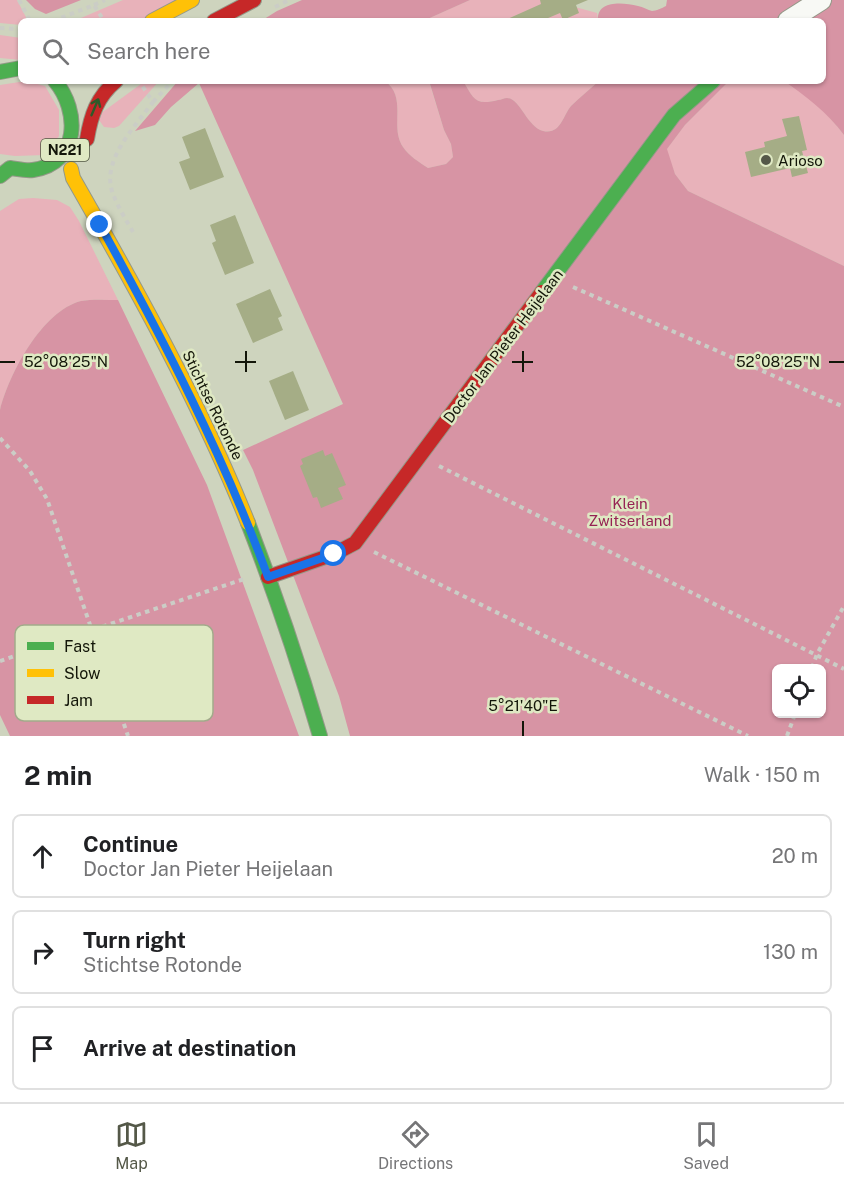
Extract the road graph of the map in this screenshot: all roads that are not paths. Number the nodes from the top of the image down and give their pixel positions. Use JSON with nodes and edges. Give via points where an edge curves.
{"nodes":[{"id":1,"x":192,"y":0,"type":"edge"},
{"id":2,"x":254,"y":0,"type":"edge"},
{"id":3,"x":821,"y":0,"type":"edge"},
{"id":4,"x":158,"y":18,"type":"edge"},
{"id":5,"x":220,"y":18,"type":"edge"},
{"id":6,"x":793,"y":18,"type":"edge"},
{"id":7,"x":18,"y":68,"type":"edge"},
{"id":8,"x":0,"y":71,"type":"edge"},
{"id":9,"x":58,"y":84,"type":"edge"},
{"id":10,"x":112,"y":84,"type":"edge"},
{"id":11,"x":710,"y":84,"type":"edge"},
{"id":12,"x":67,"y":147,"type":"junction"},
{"id":13,"x":71,"y":169,"type":"junction"},
{"id":14,"x":3,"y":179,"type":"edge"},
{"id":15,"x":56,"y":180,"type":"dead end"},
{"id":16,"x":268,"y":577,"type":"junction"},
{"id":17,"x":320,"y":736,"type":"edge"}],
"edges":[{"from":1,"to":4,"type":"street"},
{"from":2,"to":5,"type":"street"},
{"from":3,"to":6,"type":"street"},
{"from":7,"to":8,"type":"street"},
{"from":9,"to":12,"type":"street","number":"N221","via":[[66,93],[73,118]]},
{"from":13,"to":10,"type":"street","number":"N221","one_way":true,"via":[[87,139],[95,102]]},
{"from":11,"to":16,"type":"street","name":"Doctor Jan Pieter Heijelaan","via":[[674,115],[355,543]]},
{"from":12,"to":13,"type":"street","number":"N221"},
{"from":12,"to":14,"type":"street","number":"N221","via":[[45,167],[10,168]]},
{"from":13,"to":15,"type":"street","number":"N221"},
{"from":13,"to":16,"type":"street","name":"Stichtse Rotonde","via":[[154,322],[217,450]]},
{"from":16,"to":17,"type":"street","name":"Stichtse Rotonde","via":[[301,668]]}]}
